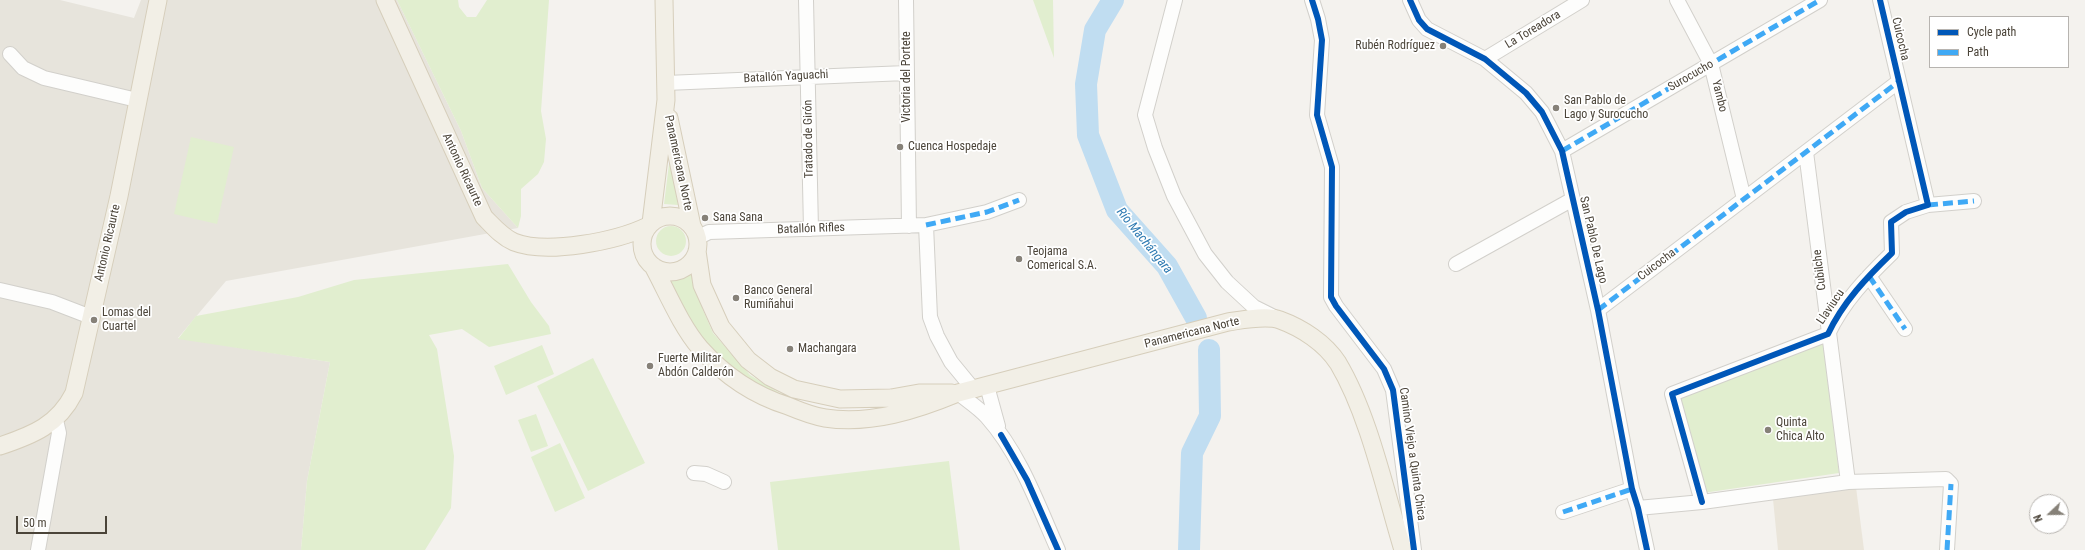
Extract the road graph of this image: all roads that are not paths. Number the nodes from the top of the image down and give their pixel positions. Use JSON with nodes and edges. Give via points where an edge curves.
{"nodes":[{"id":1,"x":158,"y":0,"type":"edge"},
{"id":2,"x":385,"y":0,"type":"edge"},
{"id":3,"x":664,"y":0,"type":"edge"},
{"id":4,"x":806,"y":0,"type":"edge"},
{"id":5,"x":906,"y":0,"type":"edge"},
{"id":6,"x":1175,"y":0,"type":"edge"},
{"id":7,"x":1312,"y":0,"type":"edge"},
{"id":8,"x":1410,"y":0,"type":"edge"},
{"id":9,"x":1582,"y":0,"type":"edge"},
{"id":10,"x":1677,"y":0,"type":"edge"},
{"id":11,"x":1820,"y":0,"type":"edge"},
{"id":12,"x":1880,"y":0,"type":"edge"},
{"id":13,"x":10,"y":54,"type":"dead end"},
{"id":14,"x":1485,"y":60,"type":"junction"},
{"id":15,"x":1711,"y":64,"type":"junction"},
{"id":16,"x":906,"y":73,"type":"junction"},
{"id":17,"x":808,"y":76,"type":"junction"},
{"id":18,"x":1898,"y":82,"type":"junction"},
{"id":19,"x":666,"y":83,"type":"junction"},
{"id":20,"x":137,"y":100,"type":"junction"},
{"id":21,"x":666,"y":100,"type":"junction"},
{"id":22,"x":1562,"y":151,"type":"junction"},
{"id":23,"x":1806,"y":152,"type":"junction"},
{"id":24,"x":1573,"y":199,"type":"junction"},
{"id":25,"x":1744,"y":199,"type":"junction"},
{"id":26,"x":1019,"y":200,"type":"dead end"},
{"id":27,"x":1974,"y":201,"type":"dead end"},
{"id":28,"x":1928,"y":205,"type":"junction"},
{"id":29,"x":650,"y":224,"type":"junction"},
{"id":30,"x":926,"y":225,"type":"junction"},
{"id":31,"x":909,"y":226,"type":"junction"},
{"id":32,"x":811,"y":229,"type":"junction"},
{"id":33,"x":695,"y":238,"type":"junction"},
{"id":34,"x":608,"y":240,"type":"junction"},
{"id":35,"x":650,"y":263,"type":"junction"},
{"id":36,"x":1456,"y":264,"type":"dead end"},
{"id":37,"x":1869,"y":276,"type":"junction"},
{"id":38,"x":0,"y":290,"type":"edge"},
{"id":39,"x":1598,"y":310,"type":"junction"},
{"id":40,"x":91,"y":317,"type":"junction"},
{"id":41,"x":1279,"y":320,"type":"junction"},
{"id":42,"x":1905,"y":329,"type":"dead end"},
{"id":43,"x":1828,"y":334,"type":"junction"},
{"id":44,"x":973,"y":390,"type":"junction"},
{"id":45,"x":56,"y":420,"type":"junction"},
{"id":46,"x":1001,"y":435,"type":"junction"},
{"id":47,"x":0,"y":446,"type":"edge"},
{"id":48,"x":694,"y":473,"type":"dead end"},
{"id":49,"x":724,"y":482,"type":"dead end"},
{"id":50,"x":1848,"y":482,"type":"junction"},
{"id":51,"x":1632,"y":489,"type":"junction"},
{"id":52,"x":1702,"y":502,"type":"junction"},
{"id":53,"x":1638,"y":508,"type":"junction"},
{"id":54,"x":1563,"y":512,"type":"dead end"},
{"id":55,"x":38,"y":550,"type":"edge"},
{"id":56,"x":1058,"y":550,"type":"edge"},
{"id":57,"x":1403,"y":550,"type":"edge"},
{"id":58,"x":1414,"y":550,"type":"edge"},
{"id":59,"x":1647,"y":550,"type":"edge"},
{"id":60,"x":1947,"y":550,"type":"edge"}],
"edges":[{"from":1,"to":20,"type":"main road","name":"Antonio Ricaurte"},
{"from":2,"to":34,"type":"main road","name":"Antonio Ricaurte","via":[[484,217],[497,231],[513,242],[529,247]]},
{"from":3,"to":19,"type":"main road","name":"Panamericana Norte"},
{"from":4,"to":17,"type":"street","name":"Tratado de Girón"},
{"from":5,"to":16,"type":"street","name":"Victoria del Portete"},
{"from":6,"to":41,"type":"street","via":[[1146,115],[1155,148],[1174,196],[1205,254],[1227,282],[1254,308]]},
{"from":7,"to":58,"type":"street","name":"Camino Viejo a Quinta Chica","via":[[1322,40],[1317,115],[1332,167],[1331,297],[1384,369],[1393,390]]},
{"from":8,"to":14,"type":"street","name":"San Pablo De Lago","via":[[1419,20],[1427,29]]},
{"from":9,"to":14,"type":"street","name":"La Toreadora"},
{"from":10,"to":15,"type":"street","name":"Yambo"},
{"from":11,"to":15,"type":"street","name":"Surocucho"},
{"from":12,"to":18,"type":"street","name":"Cuicocha"},
{"from":13,"to":20,"type":"street","via":[[23,68],[44,78]]},
{"from":14,"to":22,"type":"street","name":"San Pablo De Lago","via":[[1526,93],[1542,112]]},
{"from":15,"to":22,"type":"street","name":"Surocucho"},
{"from":15,"to":25,"type":"street","name":"Yambo"},
{"from":16,"to":17,"type":"street","name":"Batallón Yaguachi"},
{"from":16,"to":31,"type":"street","name":"Victoria del Portete"},
{"from":17,"to":19,"type":"street","name":"Batallón Yaguachi"},
{"from":17,"to":32,"type":"street","name":"Tratado de Girón"},
{"from":18,"to":23,"type":"street","name":"Cuicocha"},
{"from":18,"to":28,"type":"street"},
{"from":19,"to":21,"type":"main road","name":"Panamericana Norte"},
{"from":20,"to":40,"type":"main road","name":"Antonio Ricaurte","via":[[119,196]]},
{"from":21,"to":29,"type":"main road","name":"Panamericana Norte"},
{"from":21,"to":33,"type":"main road","name":"Panamericana Norte"},
{"from":22,"to":24,"type":"street","name":"San Pablo De Lago"},
{"from":23,"to":25,"type":"street","name":"Cuicocha"},
{"from":23,"to":43,"type":"street","name":"Cubilche"},
{"from":24,"to":36,"type":"street"},
{"from":24,"to":39,"type":"street","name":"San Pablo De Lago"},
{"from":25,"to":39,"type":"street","name":"Cuicocha"},
{"from":26,"to":30,"type":"street","name":"Batallón Rifles","via":[[987,212]]},
{"from":27,"to":28,"type":"street","name":"Llaviucu"},
{"from":28,"to":37,"type":"street","name":"Llaviucu","via":[[1906,212],[1891,222],[1892,253]]},
{"from":29,"to":33,"type":"main road","name":"Panamericana Norte","via":[[662,216],[679,217]]},
{"from":29,"to":34,"type":"main road","name":"Antonio Ricaurte","via":[[627,235]]},
{"from":29,"to":35,"type":"main road","name":"Panamericana Norte","via":[[642,241],[642,248]]},
{"from":30,"to":31,"type":"street","name":"Batallón Rifles"},
{"from":30,"to":44,"type":"street","via":[[930,317],[936,336],[951,362]]},
{"from":31,"to":32,"type":"street","name":"Batallón Rifles"},
{"from":32,"to":33,"type":"street","name":"Batallón Rifles","via":[[709,232]]},
{"from":33,"to":35,"type":"main road","via":[[690,263],[679,270],[661,271]]},
{"from":33,"to":44,"type":"main road","name":"Panamericana Norte","via":[[702,285],[721,327],[748,360],[770,377],[794,389],[840,399],[891,398],[919,392]]},
{"from":34,"to":35,"type":"main road","name":"Antonio Ricaurte","via":[[636,251]]},
{"from":35,"to":44,"type":"main road","name":"Panamericana Norte","via":[[699,347],[723,370],[761,397],[808,414],[846,420],[872,418],[922,408]]},
{"from":37,"to":42,"type":"street"},
{"from":37,"to":43,"type":"street","name":"Llaviucu","via":[[1837,314]]},
{"from":38,"to":40,"type":"street","via":[[52,302]]},
{"from":39,"to":51,"type":"street","name":"San Pablo De Lago"},
{"from":40,"to":45,"type":"main road","name":"Antonio Ricaurte","via":[[74,393]]},
{"from":41,"to":44,"type":"main road","name":"Panamericana Norte","via":[[1250,319],[1228,322]]},
{"from":41,"to":57,"type":"main road","name":"Panamericana Norte","via":[[1313,336],[1337,362],[1363,415]]},
{"from":43,"to":50,"type":"street","name":"Cubilche"},
{"from":43,"to":52,"type":"street","name":"Llaviucu","via":[[1672,394]]},
{"from":44,"to":46,"type":"street"},
{"from":44,"to":46,"type":"street","via":[[986,416]]},
{"from":45,"to":47,"type":"main road","name":"Antonio Ricaurte"},
{"from":45,"to":55,"type":"street","via":[[59,433]]},
{"from":46,"to":56,"type":"street","via":[[1027,480]]},
{"from":48,"to":49,"type":"street","via":[[706,474]]},
{"from":50,"to":52,"type":"street"},
{"from":50,"to":60,"type":"street","via":[[1946,479],[1951,484]]},
{"from":51,"to":53,"type":"street","name":"San Pablo De Lago"},
{"from":51,"to":54,"type":"street"},
{"from":52,"to":53,"type":"street"},
{"from":53,"to":59,"type":"street","name":"San Pablo De Lago"}]}
